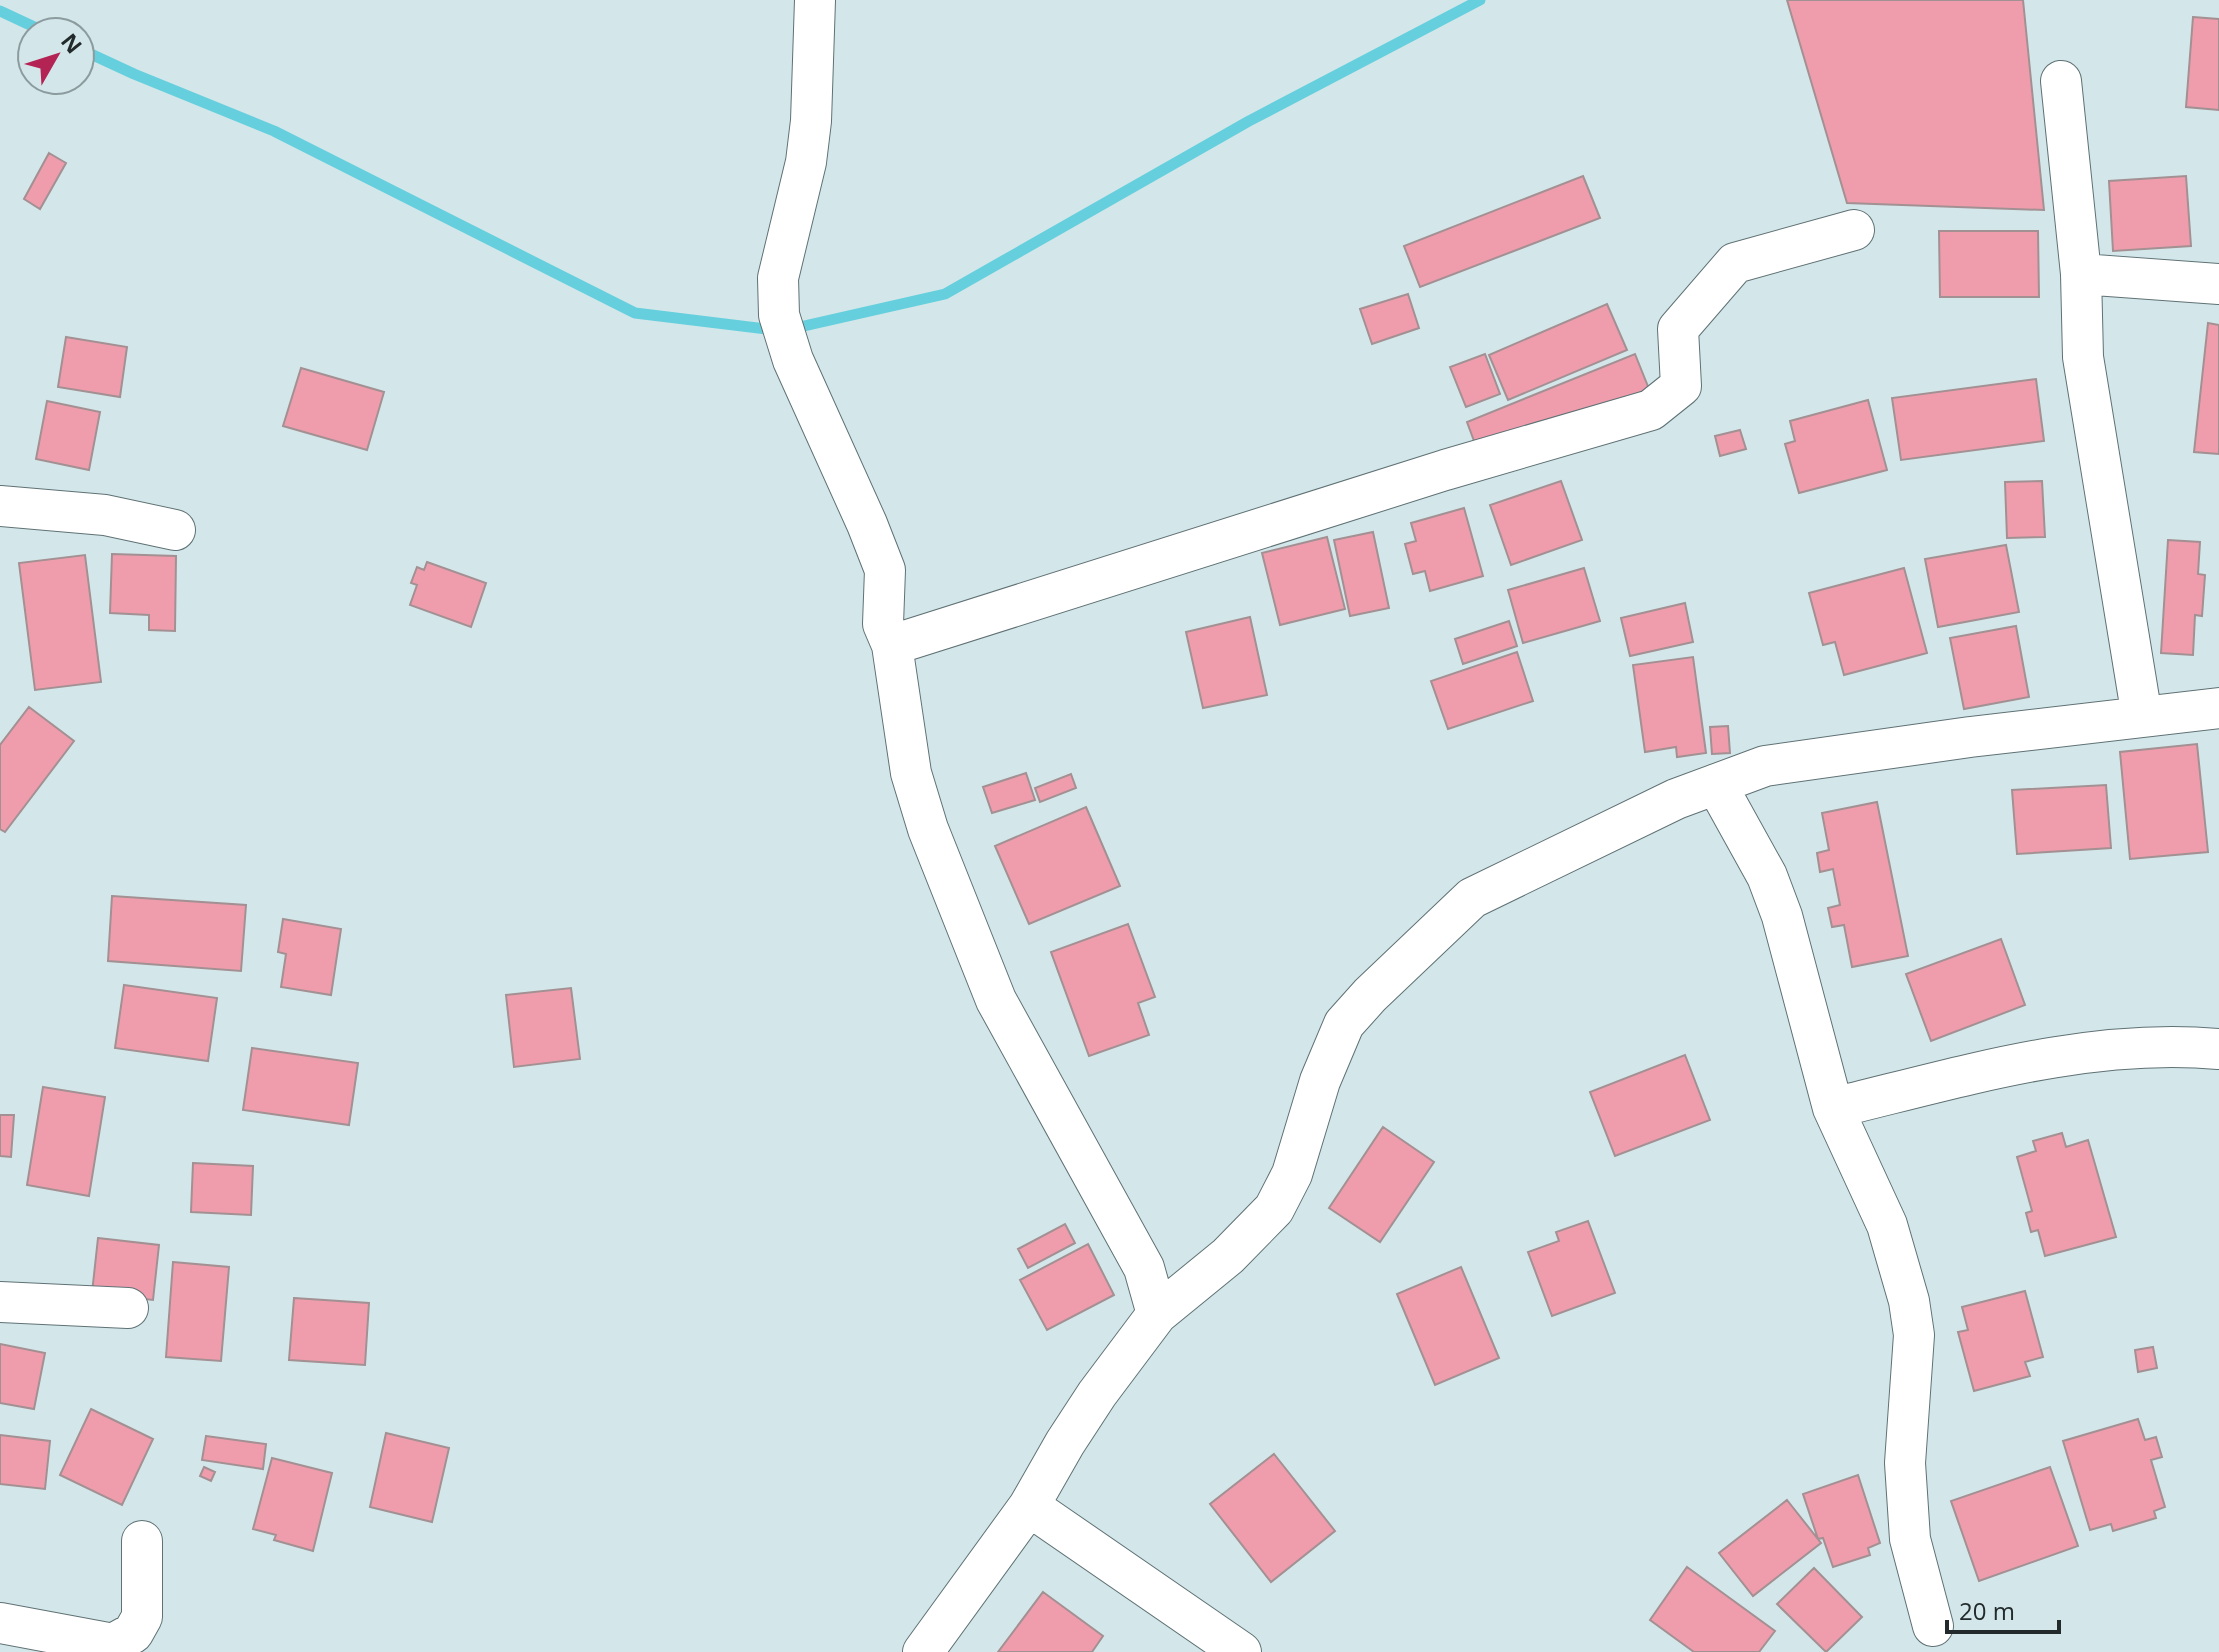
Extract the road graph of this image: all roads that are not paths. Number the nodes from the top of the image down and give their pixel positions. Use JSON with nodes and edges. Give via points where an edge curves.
{"nodes":[{"id":1,"x":815,"y":0,"type":"edge"},
{"id":2,"x":2061,"y":81,"type":"dead end"},
{"id":3,"x":1854,"y":230,"type":"dead end"},
{"id":4,"x":2081,"y":274,"type":"junction"},
{"id":5,"x":2219,"y":284,"type":"edge"},
{"id":6,"x":0,"y":506,"type":"edge"},
{"id":7,"x":175,"y":530,"type":"dead end"},
{"id":8,"x":892,"y":645,"type":"junction"},
{"id":9,"x":2219,"y":708,"type":"edge"},
{"id":10,"x":2142,"y":717,"type":"junction"},
{"id":11,"x":1716,"y":784,"type":"junction"},
{"id":12,"x":2219,"y":1049,"type":"edge"},
{"id":13,"x":1833,"y":1108,"type":"junction"},
{"id":14,"x":0,"y":1302,"type":"edge"},
{"id":15,"x":128,"y":1308,"type":"dead end"},
{"id":16,"x":1157,"y":1314,"type":"junction"},
{"id":17,"x":1029,"y":1506,"type":"junction"},
{"id":18,"x":142,"y":1541,"type":"dead end"},
{"id":19,"x":0,"y":1623,"type":"edge"},
{"id":20,"x":1933,"y":1626,"type":"dead end"},
{"id":21,"x":923,"y":1652,"type":"edge"},
{"id":22,"x":1241,"y":1652,"type":"edge"}],
"edges":[{"from":1,"to":8,"type":"street","via":[[811,121],[778,278],[779,315],[793,360],[885,570],[883,624]]},
{"from":2,"to":4,"type":"street"},
{"from":3,"to":8,"type":"street","via":[[1735,263],[1678,329],[1681,386],[1651,410]]},
{"from":4,"to":5,"type":"street"},
{"from":4,"to":10,"type":"street","via":[[2083,357]]},
{"from":6,"to":7,"type":"street","via":[[105,515]]},
{"from":8,"to":16,"type":"street","via":[[911,773],[928,829],[996,1000],[1144,1268]]},
{"from":9,"to":10,"type":"street"},
{"from":10,"to":11,"type":"street","via":[[1765,766]]},
{"from":11,"to":13,"type":"street","via":[[1767,876],[1782,916]]},
{"from":11,"to":16,"type":"street","via":[[1483,892],[1438,930],[1344,1024],[1320,1081],[1292,1174],[1274,1209],[1228,1256]]},
{"from":12,"to":13,"type":"street","via":[[2122,1050],[2043,1060]]},
{"from":13,"to":20,"type":"street","via":[[1887,1225],[1909,1301],[1914,1335],[1905,1463],[1910,1539]]},
{"from":14,"to":15,"type":"street"},
{"from":16,"to":17,"type":"street","via":[[1097,1394]]},
{"from":17,"to":21,"type":"street"},
{"from":17,"to":22,"type":"street"},
{"from":18,"to":19,"type":"street","via":[[142,1617],[133,1633],[113,1644]]}]}
